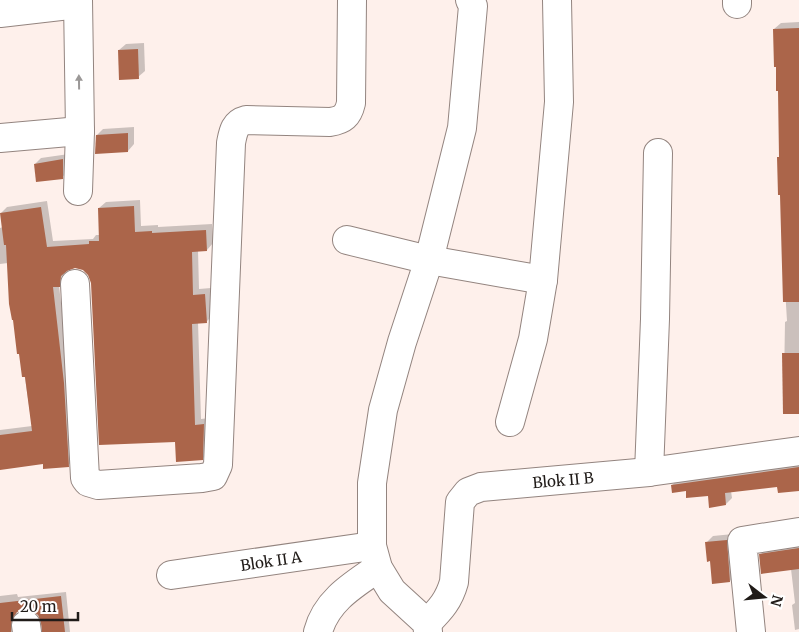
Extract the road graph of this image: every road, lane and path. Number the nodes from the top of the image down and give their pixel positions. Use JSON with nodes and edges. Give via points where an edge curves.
{"nodes":[{"id":1,"x":352,"y":0,"type":"edge"},
{"id":2,"x":470,"y":0,"type":"edge"},
{"id":3,"x":557,"y":0,"type":"edge"},
{"id":4,"x":78,"y":2,"type":"edge"},
{"id":5,"x":0,"y":13,"type":"edge"},
{"id":6,"x":80,"y":131,"type":"junction"},
{"id":7,"x":0,"y":138,"type":"edge"},
{"id":8,"x":658,"y":153,"type":"dead end"},
{"id":9,"x":78,"y":191,"type":"dead end"},
{"id":10,"x":347,"y":240,"type":"dead end"},
{"id":11,"x":430,"y":260,"type":"junction"},
{"id":12,"x":543,"y":280,"type":"junction"},
{"id":13,"x":74,"y":284,"type":"dead end"},
{"id":14,"x":510,"y":422,"type":"dead end"},
{"id":15,"x":799,"y":451,"type":"edge"},
{"id":16,"x":649,"y":472,"type":"junction"},
{"id":17,"x":799,"y":532,"type":"edge"},
{"id":18,"x":375,"y":557,"type":"junction"},
{"id":19,"x":171,"y":576,"type":"dead end"},
{"id":20,"x":428,"y":628,"type":"edge"},
{"id":21,"x":318,"y":632,"type":"edge"},
{"id":22,"x":751,"y":632,"type":"edge"}],
"edges":[{"from":1,"to":13,"type":"street","via":[[351,103],[341,121],[246,120],[240,121],[233,132],[218,465],[213,476],[98,485],[85,478]]},
{"from":2,"to":11,"type":"street","via":[[473,6],[462,128]]},
{"from":3,"to":12,"type":"street","via":[[559,102]]},
{"from":4,"to":5,"type":"street"},
{"from":6,"to":4,"type":"street","one_way":true},
{"from":6,"to":7,"type":"street"},
{"from":6,"to":9,"type":"street"},
{"from":8,"to":16,"type":"street"},
{"from":10,"to":11,"type":"street"},
{"from":11,"to":12,"type":"street"},
{"from":11,"to":18,"type":"street","via":[[382,410],[372,483]]},
{"from":12,"to":14,"type":"street","via":[[533,339]]},
{"from":15,"to":16,"type":"street","name":"Blok II B"},
{"from":16,"to":20,"type":"street","name":"Blok II B","via":[[481,486],[468,492],[460,502],[454,582],[449,597]]},
{"from":17,"to":22,"type":"street","via":[[742,541]]},
{"from":18,"to":19,"type":"street","name":"Blok II A"},
{"from":18,"to":20,"type":"street","via":[[392,591]]},
{"from":18,"to":21,"type":"street","via":[[329,607]]}]}
